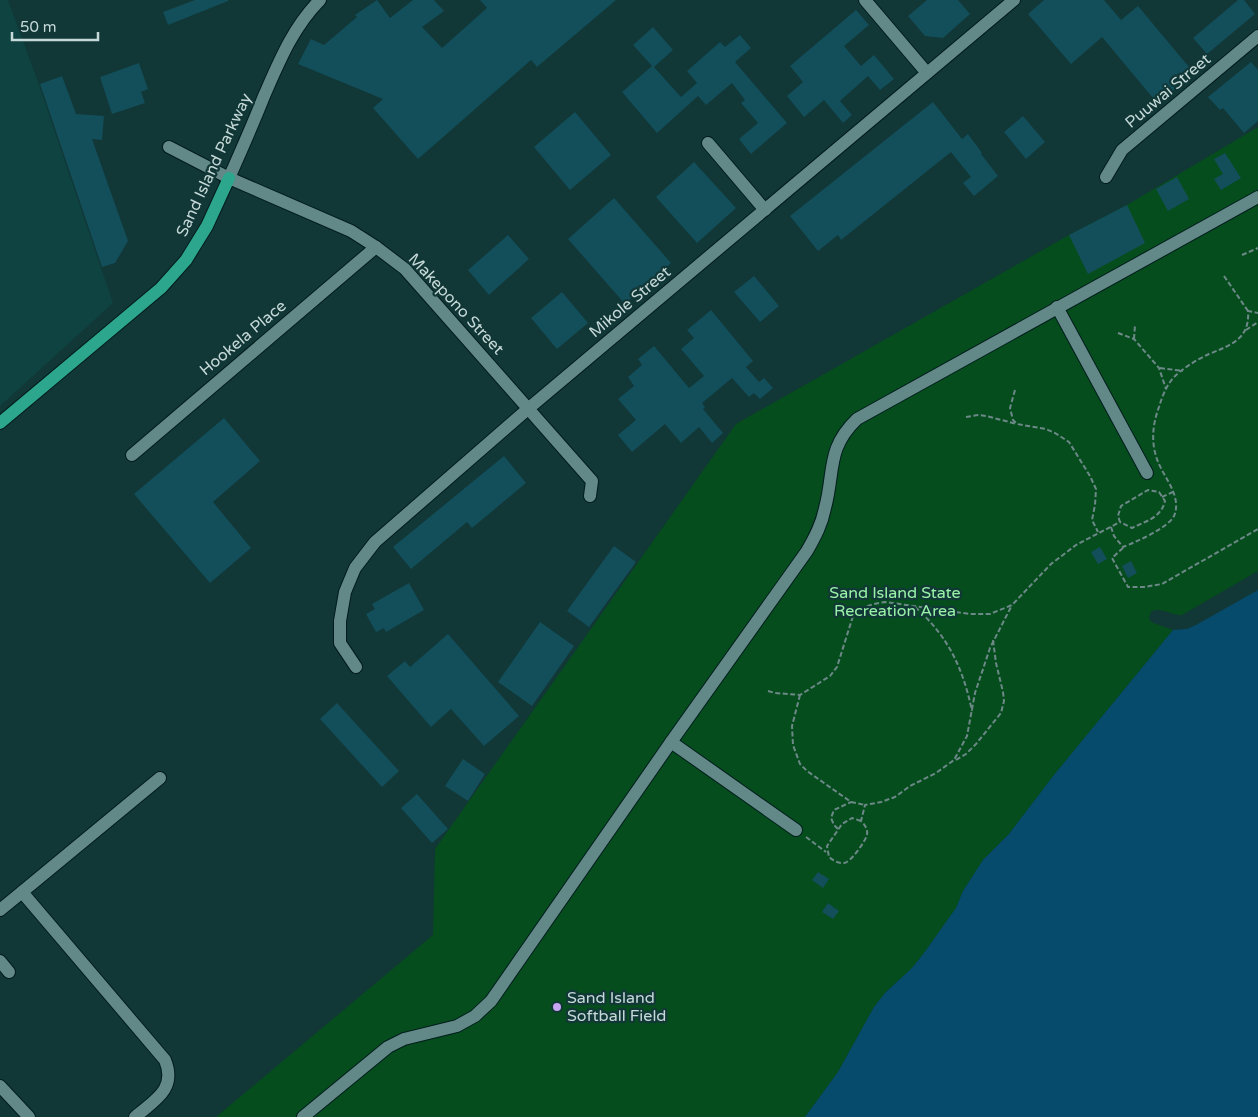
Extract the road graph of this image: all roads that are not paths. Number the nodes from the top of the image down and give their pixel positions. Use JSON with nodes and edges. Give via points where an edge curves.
{"nodes":[{"id":1,"x":320,"y":0,"type":"edge"},
{"id":2,"x":865,"y":0,"type":"edge"},
{"id":3,"x":1014,"y":0,"type":"edge"},
{"id":4,"x":1258,"y":36,"type":"edge"},
{"id":5,"x":927,"y":73,"type":"junction"},
{"id":6,"x":708,"y":143,"type":"dead end"},
{"id":7,"x":169,"y":147,"type":"dead end"},
{"id":8,"x":1106,"y":177,"type":"dead end"},
{"id":9,"x":229,"y":178,"type":"junction"},
{"id":10,"x":1258,"y":197,"type":"edge"},
{"id":11,"x":765,"y":210,"type":"junction"},
{"id":12,"x":376,"y":247,"type":"junction"},
{"id":13,"x":1056,"y":307,"type":"junction"},
{"id":14,"x":529,"y":408,"type":"junction"},
{"id":15,"x":0,"y":423,"type":"edge"},
{"id":16,"x":132,"y":454,"type":"dead end"},
{"id":17,"x":1147,"y":473,"type":"dead end"},
{"id":18,"x":590,"y":496,"type":"dead end"},
{"id":19,"x":356,"y":667,"type":"dead end"},
{"id":20,"x":671,"y":742,"type":"junction"},
{"id":21,"x":160,"y":778,"type":"dead end"},
{"id":22,"x":796,"y":830,"type":"road end"},
{"id":23,"x":22,"y":892,"type":"junction"},
{"id":24,"x":0,"y":910,"type":"edge"},
{"id":25,"x":0,"y":961,"type":"edge"},
{"id":26,"x":9,"y":972,"type":"dead end"},
{"id":27,"x":0,"y":1086,"type":"edge"},
{"id":28,"x":29,"y":1117,"type":"edge"},
{"id":29,"x":135,"y":1117,"type":"edge"},
{"id":30,"x":303,"y":1117,"type":"edge"}],
"edges":[{"from":1,"to":9,"type":"street","name":"Sand Island Parkway","via":[[293,34]]},
{"from":2,"to":5,"type":"street"},
{"from":3,"to":5,"type":"street","name":"Mikole Street"},
{"from":4,"to":8,"type":"street","name":"Puuwai Street","via":[[1122,150]]},
{"from":5,"to":11,"type":"street","name":"Mikole Street"},
{"from":6,"to":11,"type":"street"},
{"from":7,"to":9,"type":"street","name":"Makepono Street"},
{"from":9,"to":12,"type":"street","name":"Makepono Street","via":[[351,232]]},
{"from":9,"to":15,"type":"main road","name":"Sand Island Parkway","via":[[186,260],[161,288]]},
{"from":10,"to":13,"type":"street"},
{"from":11,"to":14,"type":"street","name":"Mikole Street"},
{"from":12,"to":14,"type":"street","name":"Makepono Street","via":[[405,268]]},
{"from":12,"to":16,"type":"street","name":"Hookela Place"},
{"from":13,"to":17,"type":"street"},
{"from":13,"to":20,"type":"street","via":[[864,413],[851,425],[836,448],[826,508],[812,541]]},
{"from":14,"to":18,"type":"street","name":"Makepono Street","via":[[592,481]]},
{"from":14,"to":19,"type":"street","name":"Mikole Street","via":[[374,542],[355,568],[344,592],[340,643]]},
{"from":20,"to":22,"type":"street"},
{"from":20,"to":30,"type":"street","via":[[484,1009],[456,1026],[404,1039],[388,1047]]},
{"from":21,"to":23,"type":"street"},
{"from":23,"to":24,"type":"street"},
{"from":23,"to":29,"type":"street","via":[[165,1060],[169,1082],[162,1094]]},
{"from":25,"to":26,"type":"street"},
{"from":27,"to":28,"type":"street"}]}
